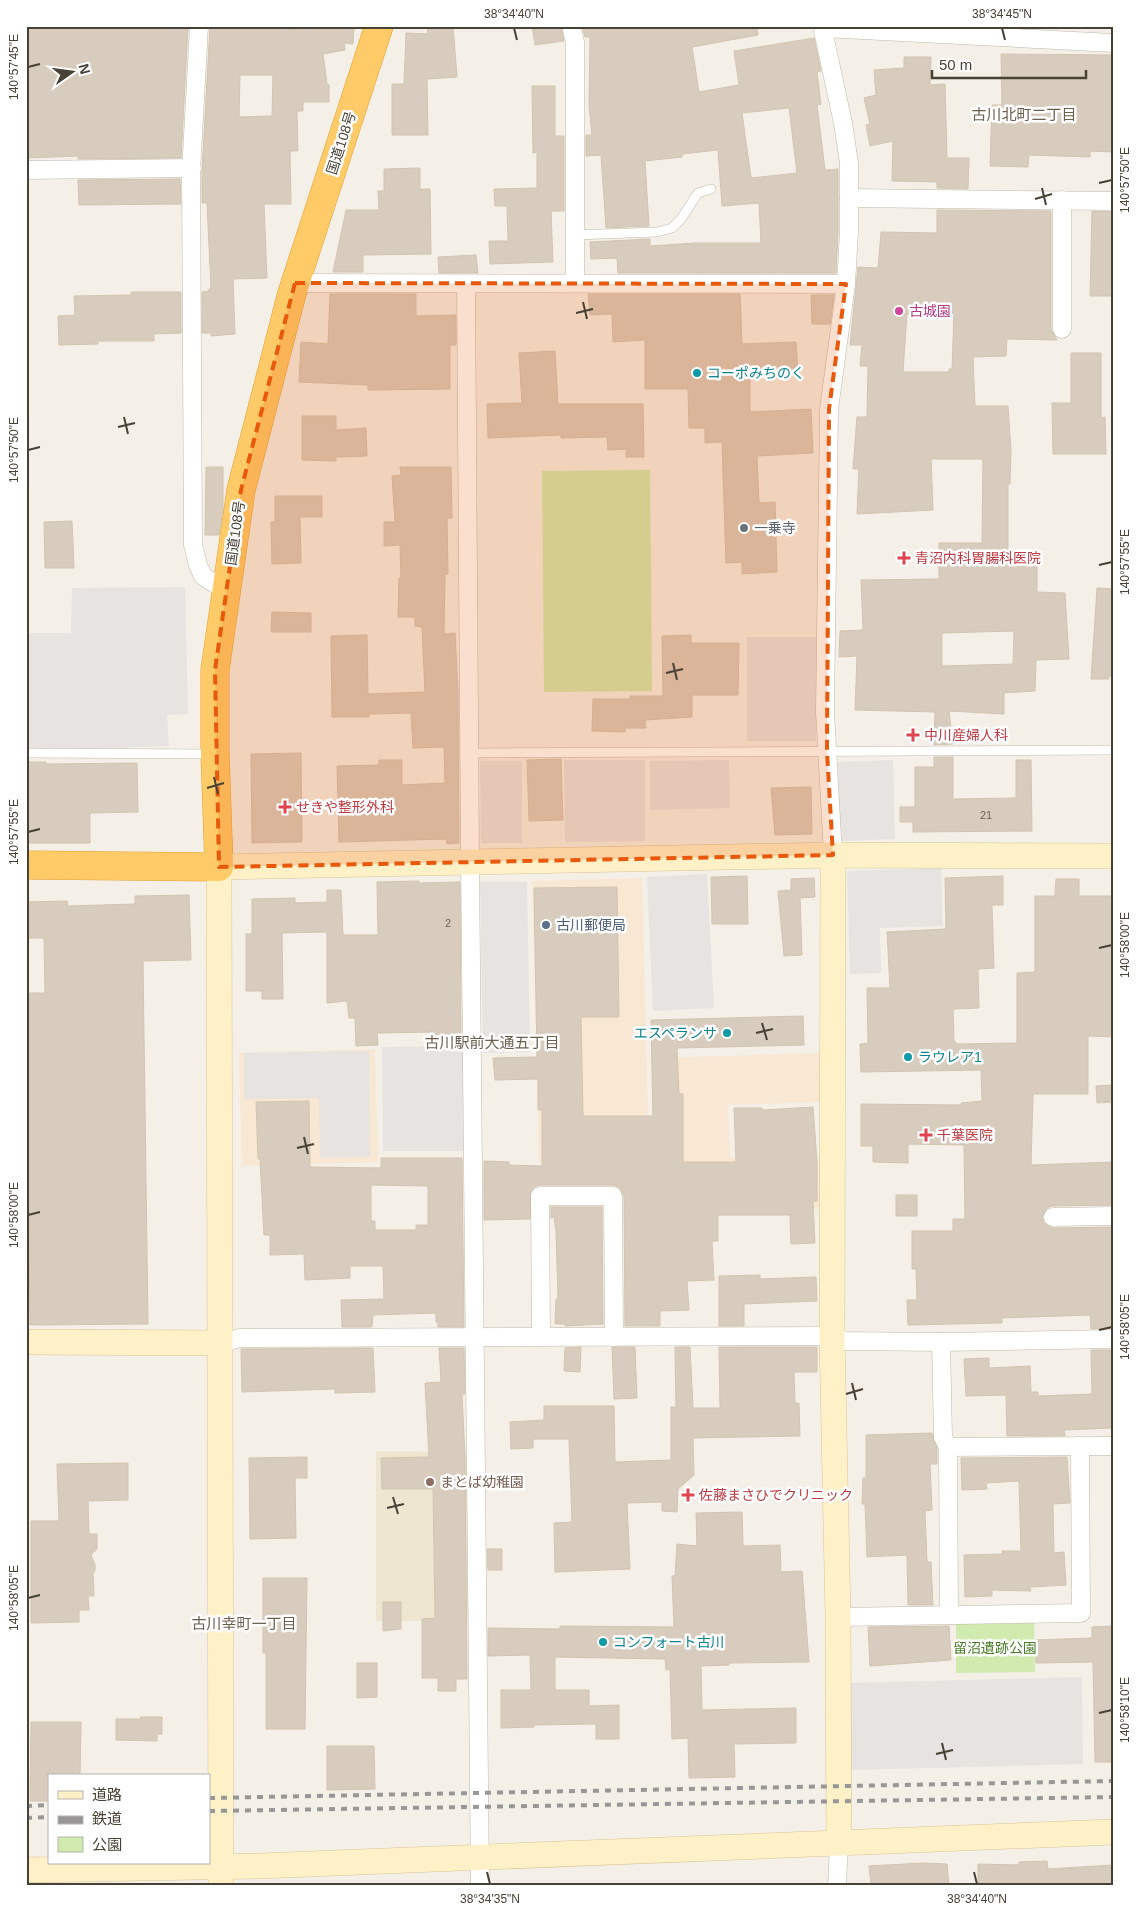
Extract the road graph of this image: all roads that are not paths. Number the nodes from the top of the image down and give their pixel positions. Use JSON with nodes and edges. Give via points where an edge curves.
{"nodes":[{"id":1,"x":199,"y":26,"type":"edge"},
{"id":2,"x":379,"y":26,"type":"edge"},
{"id":3,"x":572,"y":26,"type":"edge"},
{"id":4,"x":822,"y":27,"type":"edge"},
{"id":5,"x":1113,"y":43,"type":"edge"},
{"id":6,"x":192,"y":168,"type":"junction"},
{"id":7,"x":26,"y":170,"type":"edge"},
{"id":8,"x":711,"y":189,"type":"dead end"},
{"id":9,"x":849,"y":198,"type":"junction"},
{"id":10,"x":1062,"y":200,"type":"junction"},
{"id":11,"x":1113,"y":201,"type":"edge"},
{"id":12,"x":574,"y":235,"type":"junction"},
{"id":13,"x":296,"y":282,"type":"junction"},
{"id":14,"x":575,"y":282,"type":"junction"},
{"id":15,"x":466,"y":284,"type":"junction"},
{"id":16,"x":846,"y":284,"type":"junction"},
{"id":17,"x":1062,"y":329,"type":"dead end"},
{"id":18,"x":226,"y":591,"type":"junction"},
{"id":19,"x":1113,"y":750,"type":"edge"},
{"id":20,"x":827,"y":751,"type":"junction"},
{"id":21,"x":26,"y":753,"type":"edge"},
{"id":22,"x":469,"y":753,"type":"junction"},
{"id":23,"x":215,"y":754,"type":"junction"},
{"id":24,"x":833,"y":855,"type":"junction"},
{"id":25,"x":1113,"y":856,"type":"edge"},
{"id":26,"x":470,"y":862,"type":"junction"},
{"id":27,"x":26,"y":865,"type":"edge"},
{"id":28,"x":219,"y":867,"type":"junction"},
{"id":29,"x":1113,"y":1216,"type":"edge"},
{"id":30,"x":1053,"y":1217,"type":"dead end"},
{"id":31,"x":832,"y":1336,"type":"junction"},
{"id":32,"x":475,"y":1337,"type":"junction"},
{"id":33,"x":541,"y":1337,"type":"junction"},
{"id":34,"x":614,"y":1337,"type":"junction"},
{"id":35,"x":1113,"y":1339,"type":"edge"},
{"id":36,"x":26,"y":1342,"type":"edge"},
{"id":37,"x":941,"y":1342,"type":"junction"},
{"id":38,"x":220,"y":1343,"type":"junction"},
{"id":39,"x":948,"y":1446,"type":"junction"},
{"id":40,"x":1080,"y":1446,"type":"junction"},
{"id":41,"x":1113,"y":1446,"type":"edge"},
{"id":42,"x":949,"y":1615,"type":"junction"},
{"id":43,"x":838,"y":1616,"type":"junction"},
{"id":44,"x":1113,"y":1832,"type":"edge"},
{"id":45,"x":839,"y":1843,"type":"junction"},
{"id":46,"x":481,"y":1857,"type":"junction"},
{"id":47,"x":26,"y":1870,"type":"edge"},
{"id":48,"x":221,"y":1876,"type":"edge"},
{"id":49,"x":480,"y":1886,"type":"edge"},
{"id":50,"x":838,"y":1886,"type":"edge"}],
"edges":[{"from":1,"to":6,"type":"street"},
{"from":2,"to":13,"type":"highway","name":"国道108号"},
{"from":3,"to":12,"type":"street","via":[[575,42]]},
{"from":4,"to":5,"type":"street"},
{"from":4,"to":9,"type":"street","via":[[847,147]]},
{"from":6,"to":7,"type":"street"},
{"from":6,"to":18,"type":"street","via":[[194,545],[203,576]]},
{"from":8,"to":12,"type":"lane","via":[[698,193],[672,228],[657,232]]},
{"from":9,"to":10,"type":"street"},
{"from":9,"to":16,"type":"street"},
{"from":10,"to":11,"type":"street"},
{"from":10,"to":17,"type":"street"},
{"from":12,"to":14,"type":"street"},
{"from":13,"to":15,"type":"street"},
{"from":13,"to":18,"type":"highway","name":"国道108号","via":[[241,490]]},
{"from":14,"to":15,"type":"street"},
{"from":14,"to":16,"type":"street"},
{"from":15,"to":22,"type":"street"},
{"from":16,"to":20,"type":"street","via":[[829,410]]},
{"from":18,"to":23,"type":"highway","name":"国道108号","via":[[215,670]]},
{"from":19,"to":20,"type":"lane"},
{"from":20,"to":22,"type":"lane"},
{"from":20,"to":24,"type":"street"},
{"from":21,"to":23,"type":"lane"},
{"from":22,"to":26,"type":"street"},
{"from":23,"to":28,"type":"highway","name":"国道108号"},
{"from":24,"to":25,"type":"street"},
{"from":24,"to":26,"type":"street"},
{"from":24,"to":31,"type":"street"},
{"from":26,"to":28,"type":"street"},
{"from":26,"to":32,"type":"street"},
{"from":27,"to":28,"type":"highway"},
{"from":28,"to":38,"type":"street"},
{"from":29,"to":30,"type":"street"},
{"from":31,"to":34,"type":"street"},
{"from":31,"to":37,"type":"street","via":[[845,1341]]},
{"from":31,"to":43,"type":"street"},
{"from":32,"to":33,"type":"street"},
{"from":32,"to":38,"type":"street","via":[[240,1338]]},
{"from":32,"to":46,"type":"street"},
{"from":33,"to":34,"type":"street"},
{"from":33,"to":34,"type":"street","via":[[540,1196],[613,1196]]},
{"from":35,"to":37,"type":"street"},
{"from":36,"to":38,"type":"street"},
{"from":37,"to":39,"type":"street","via":[[943,1437]]},
{"from":38,"to":48,"type":"street"},
{"from":39,"to":40,"type":"street"},
{"from":39,"to":42,"type":"street"},
{"from":40,"to":41,"type":"street"},
{"from":40,"to":42,"type":"street","via":[[1080,1613]]},
{"from":42,"to":43,"type":"street"},
{"from":43,"to":45,"type":"street"},
{"from":44,"to":45,"type":"street"},
{"from":45,"to":46,"type":"street"},
{"from":45,"to":50,"type":"street"},
{"from":46,"to":48,"type":"street"},
{"from":46,"to":49,"type":"street"},
{"from":47,"to":48,"type":"street"}]}
